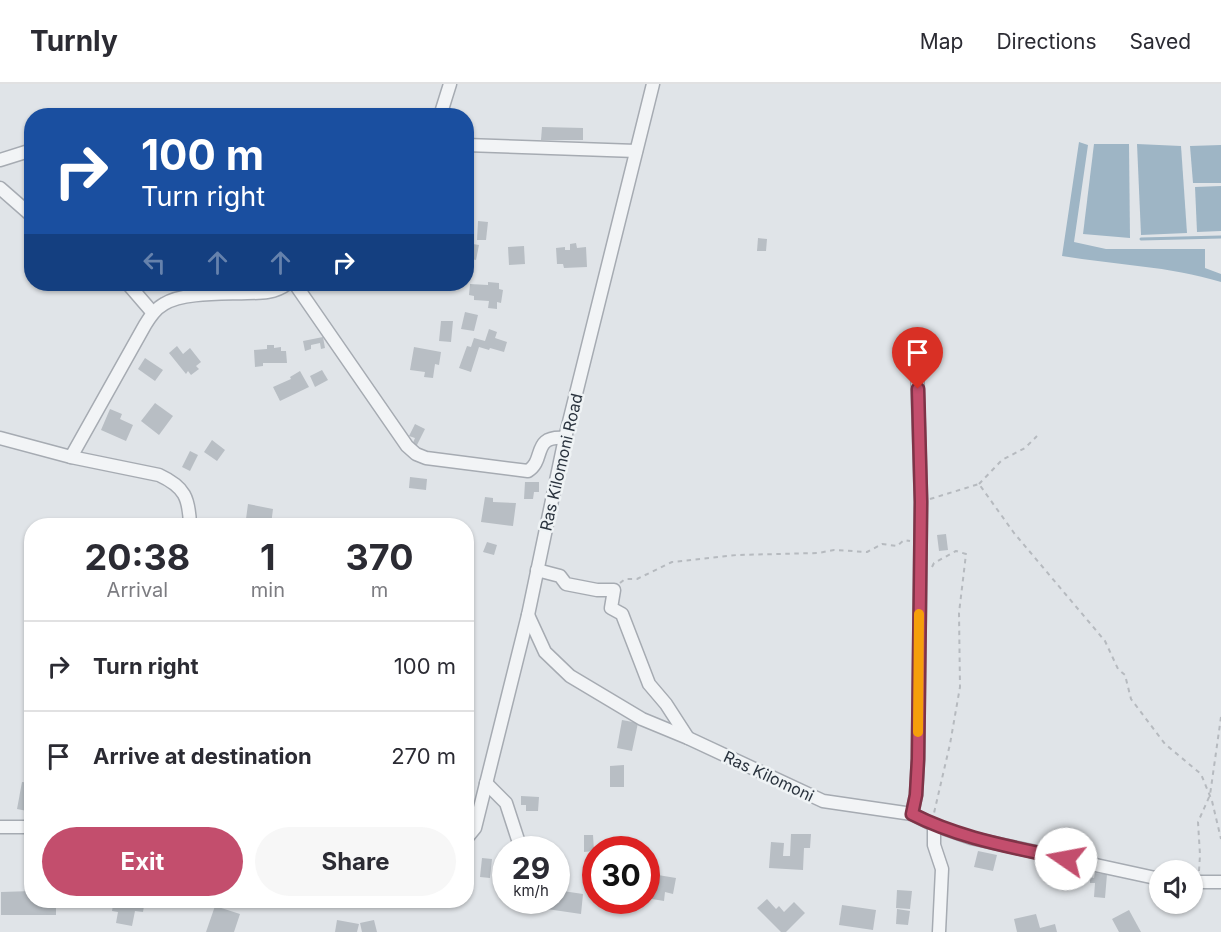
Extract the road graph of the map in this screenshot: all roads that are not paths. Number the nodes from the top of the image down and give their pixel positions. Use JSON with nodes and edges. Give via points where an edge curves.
{"nodes":[{"id":1,"x":450,"y":84,"type":"edge"},
{"id":2,"x":653,"y":84,"type":"edge"},
{"id":3,"x":442,"y":108,"type":"edge"},
{"id":4,"x":474,"y":145,"type":"edge"},
{"id":5,"x":636,"y":151,"type":"junction"},
{"id":6,"x":24,"y":152,"type":"edge"},
{"id":7,"x":0,"y":160,"type":"edge"},
{"id":8,"x":0,"y":188,"type":"edge"},
{"id":9,"x":24,"y":209,"type":"edge"},
{"id":10,"x":134,"y":291,"type":"edge"},
{"id":11,"x":272,"y":291,"type":"edge"},
{"id":12,"x":300,"y":291,"type":"edge"},
{"id":13,"x":153,"y":313,"type":"junction"},
{"id":14,"x":917,"y":366,"type":"dead end"},
{"id":15,"x":0,"y":438,"type":"edge"},
{"id":16,"x":565,"y":438,"type":"junction"},
{"id":17,"x":71,"y":457,"type":"junction"},
{"id":18,"x":190,"y":518,"type":"edge"},
{"id":19,"x":537,"y":570,"type":"junction"},
{"id":20,"x":528,"y":615,"type":"junction"},
{"id":21,"x":688,"y":738,"type":"junction"},
{"id":22,"x":486,"y":783,"type":"junction"},
{"id":23,"x":912,"y":814,"type":"junction"},
{"id":24,"x":934,"y":825,"type":"junction"},
{"id":25,"x":0,"y":827,"type":"edge"},
{"id":26,"x":24,"y":827,"type":"edge"},
{"id":27,"x":474,"y":829,"type":"edge"},
{"id":28,"x":517,"y":836,"type":"edge"},
{"id":29,"x":1149,"y":877,"type":"edge"},
{"id":30,"x":1203,"y":882,"type":"edge"},
{"id":31,"x":1221,"y":882,"type":"edge"},
{"id":32,"x":939,"y":932,"type":"edge"}],
"edges":[{"from":1,"to":3,"type":"street"},
{"from":2,"to":5,"type":"street","name":"Ras Kilomoni Road"},
{"from":4,"to":5,"type":"street"},
{"from":5,"to":16,"type":"street","name":"Ras Kilomoni Road"},
{"from":6,"to":7,"type":"street"},
{"from":8,"to":9,"type":"street"},
{"from":10,"to":13,"type":"street"},
{"from":11,"to":13,"type":"street","via":[[200,294],[165,303]]},
{"from":12,"to":16,"type":"street","via":[[416,454],[525,471],[533,468],[546,441]]},
{"from":13,"to":17,"type":"street"},
{"from":14,"to":23,"type":"street","via":[[921,502],[918,759]]},
{"from":15,"to":17,"type":"street"},
{"from":16,"to":19,"type":"street","name":"Ras Kilomoni Road"},
{"from":17,"to":18,"type":"street","via":[[172,481],[189,502]]},
{"from":19,"to":20,"type":"street","name":"Ras Kilomoni Road"},
{"from":19,"to":21,"type":"street","via":[[560,576],[566,584],[614,590],[611,608],[622,614],[649,684]]},
{"from":20,"to":21,"type":"street","name":"Ras Kilomoni","via":[[545,652],[570,676],[642,719]]},
{"from":20,"to":22,"type":"street","name":"Ras Kilomoni Road"},
{"from":21,"to":23,"type":"street","name":"Ras Kilomoni","via":[[823,801]]},
{"from":22,"to":27,"type":"street","name":"Ras Kilomoni Road"},
{"from":22,"to":28,"type":"street","via":[[506,803]]},
{"from":23,"to":24,"type":"street","name":"Ras Kilomoni"},
{"from":24,"to":29,"type":"street","name":"Ras Kilomoni","via":[[971,838]]},
{"from":24,"to":32,"type":"street","via":[[934,845],[942,869]]},
{"from":25,"to":26,"type":"street"},
{"from":30,"to":31,"type":"street"}]}
